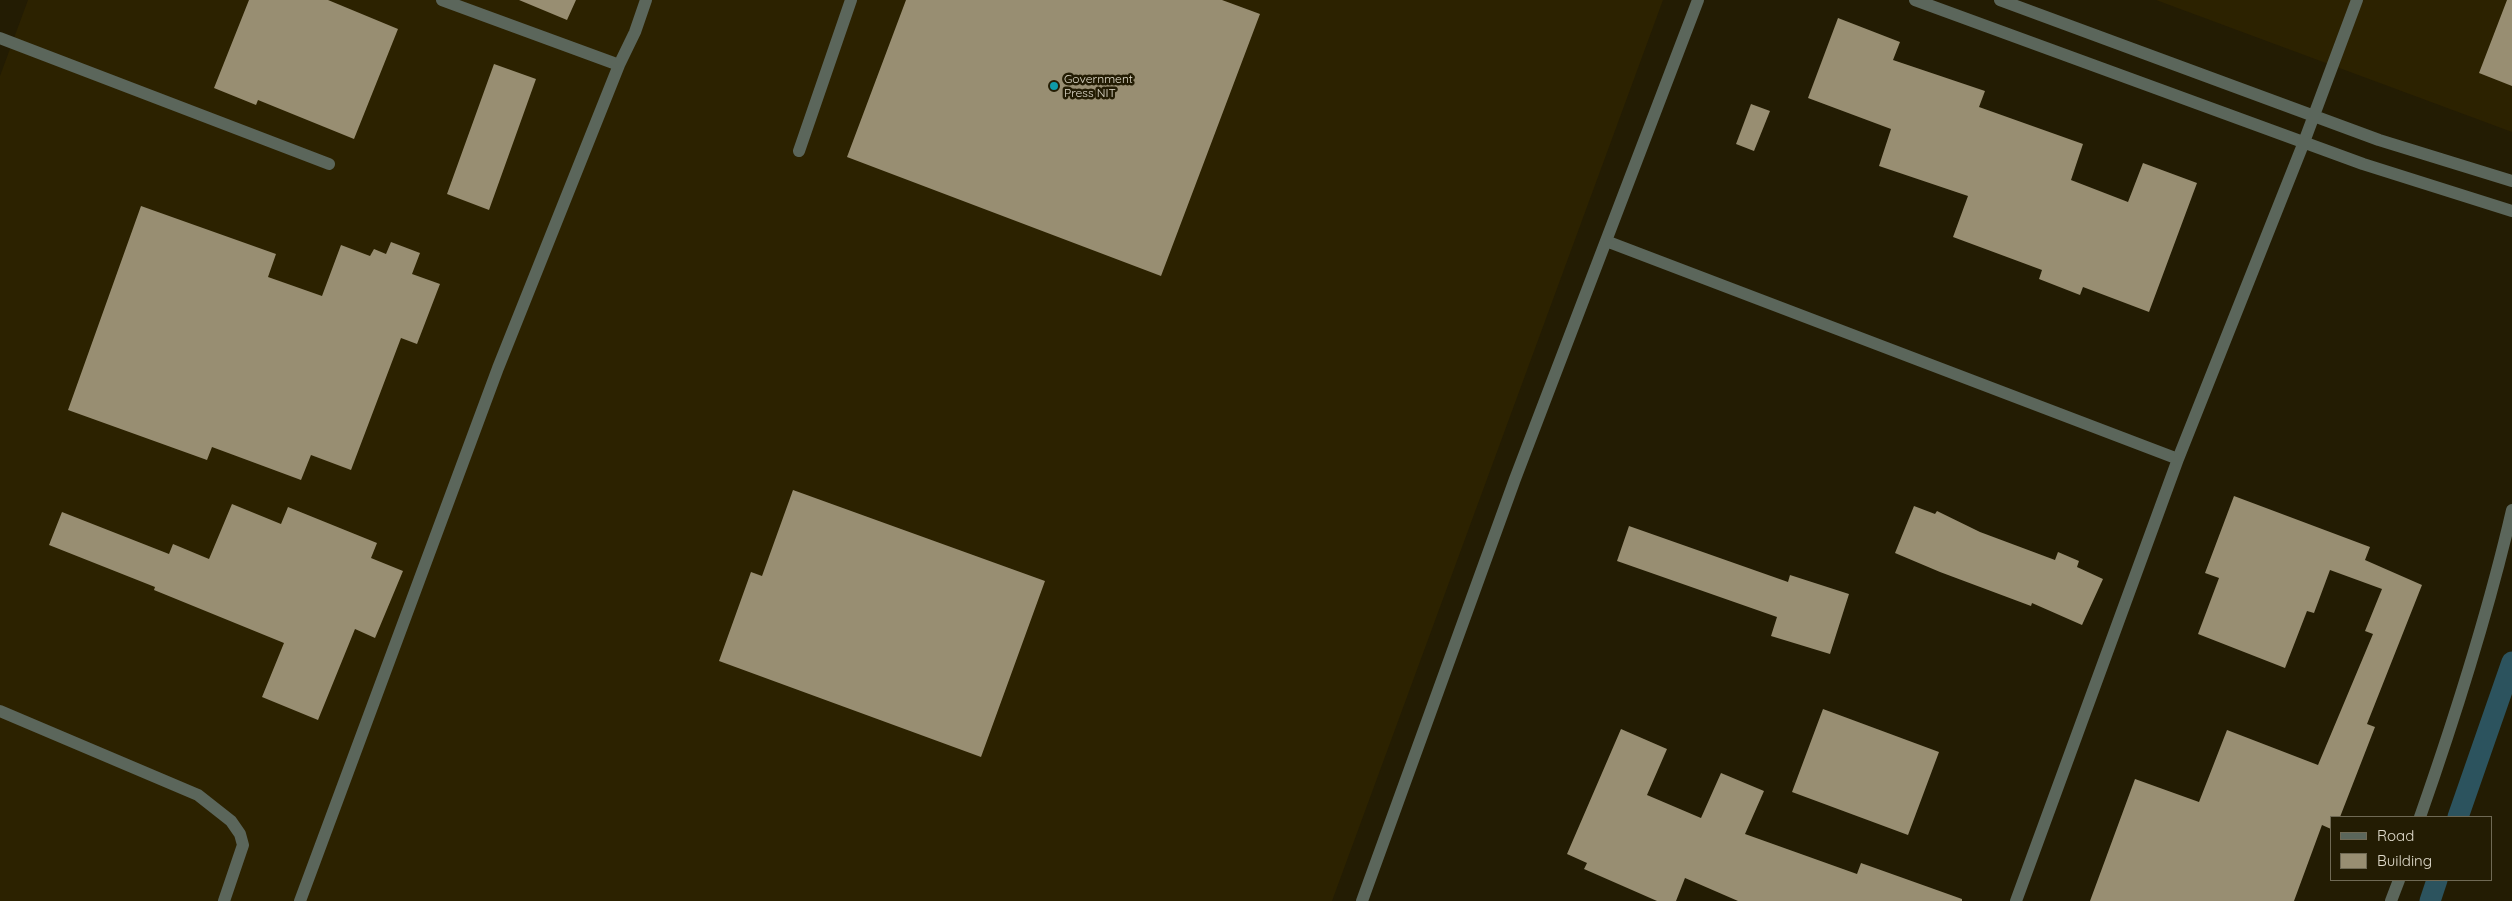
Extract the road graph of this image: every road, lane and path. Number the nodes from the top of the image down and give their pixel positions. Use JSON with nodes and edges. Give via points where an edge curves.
{"nodes":[{"id":1,"x":442,"y":0,"type":"edge"},
{"id":2,"x":646,"y":0,"type":"edge"},
{"id":3,"x":851,"y":0,"type":"edge"},
{"id":4,"x":1698,"y":0,"type":"edge"},
{"id":5,"x":1915,"y":0,"type":"edge"},
{"id":6,"x":2000,"y":0,"type":"edge"},
{"id":7,"x":2357,"y":0,"type":"edge"},
{"id":8,"x":0,"y":38,"type":"edge"},
{"id":9,"x":619,"y":65,"type":"junction"},
{"id":10,"x":2314,"y":116,"type":"junction"},
{"id":11,"x":2304,"y":142,"type":"junction"},
{"id":12,"x":799,"y":151,"type":"dead end"},
{"id":13,"x":329,"y":164,"type":"dead end"},
{"id":14,"x":2512,"y":182,"type":"edge"},
{"id":15,"x":2512,"y":212,"type":"edge"},
{"id":16,"x":1606,"y":241,"type":"junction"},
{"id":17,"x":2178,"y":459,"type":"junction"},
{"id":18,"x":2512,"y":510,"type":"edge"},
{"id":19,"x":0,"y":711,"type":"edge"},
{"id":20,"x":2420,"y":816,"type":"edge"},
{"id":21,"x":2398,"y":881,"type":"edge"},
{"id":22,"x":1367,"y":900,"type":"edge"},
{"id":23,"x":224,"y":901,"type":"edge"},
{"id":24,"x":300,"y":901,"type":"edge"},
{"id":25,"x":2016,"y":901,"type":"edge"},
{"id":26,"x":2391,"y":901,"type":"edge"}],
"edges":[{"from":1,"to":9,"type":"street"},
{"from":2,"to":9,"type":"street"},
{"from":3,"to":12,"type":"street"},
{"from":4,"to":16,"type":"street"},
{"from":5,"to":11,"type":"street"},
{"from":6,"to":10,"type":"street"},
{"from":7,"to":10,"type":"street"},
{"from":8,"to":13,"type":"street"},
{"from":9,"to":24,"type":"street","via":[[498,368]]},
{"from":10,"to":11,"type":"street"},
{"from":10,"to":14,"type":"street","via":[[2378,140]]},
{"from":11,"to":15,"type":"street"},
{"from":11,"to":17,"type":"street"},
{"from":16,"to":17,"type":"street"},
{"from":16,"to":22,"type":"street","via":[[1515,479]]},
{"from":17,"to":25,"type":"street"},
{"from":18,"to":20,"type":"street","via":[[2480,632]]},
{"from":19,"to":23,"type":"street","via":[[198,796],[231,821],[243,845]]},
{"from":21,"to":26,"type":"street"}]}
